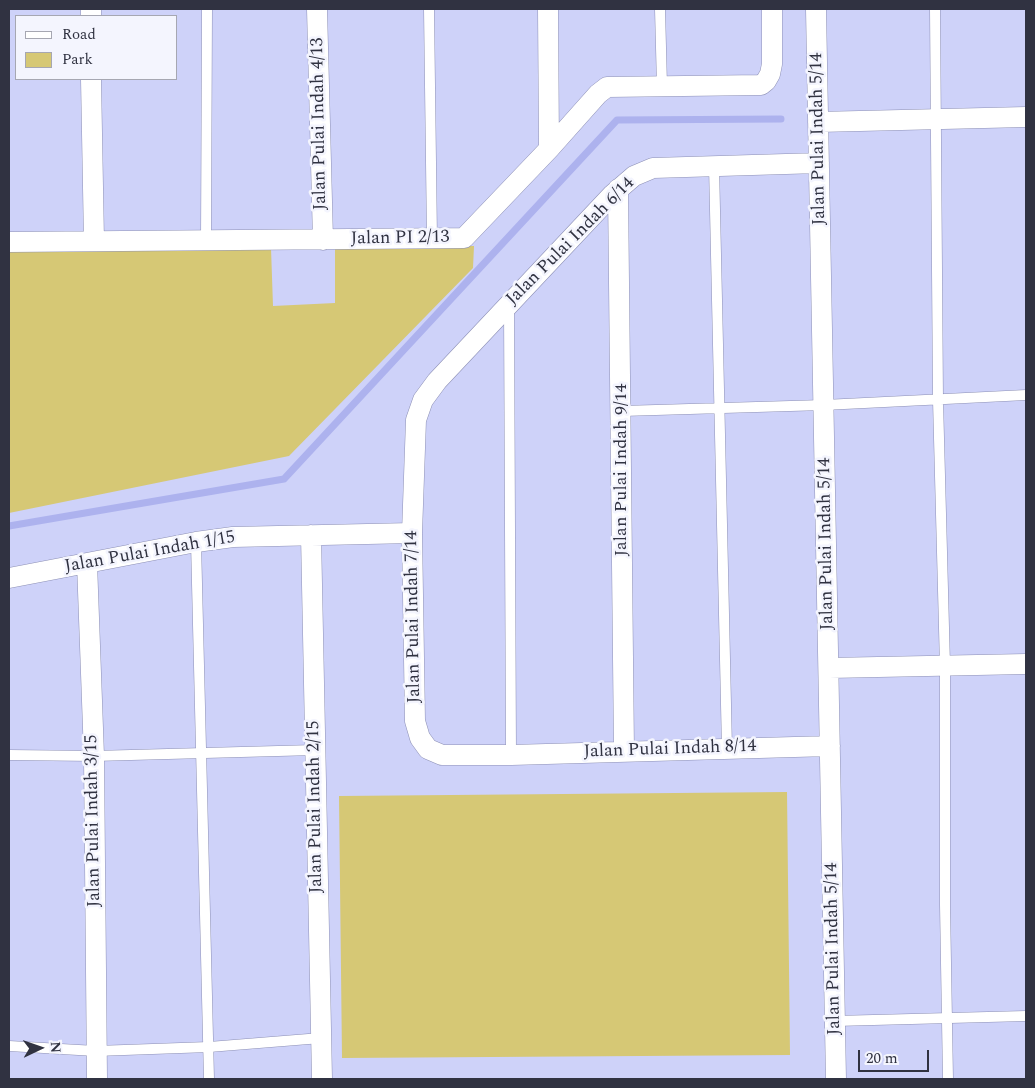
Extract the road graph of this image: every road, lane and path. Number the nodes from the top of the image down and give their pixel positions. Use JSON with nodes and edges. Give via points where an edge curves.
{"nodes":[{"id":1,"x":207,"y":9,"type":"edge"},
{"id":2,"x":318,"y":9,"type":"edge"},
{"id":3,"x":429,"y":9,"type":"edge"},
{"id":4,"x":548,"y":9,"type":"edge"},
{"id":5,"x":660,"y":9,"type":"edge"},
{"id":6,"x":772,"y":9,"type":"edge"},
{"id":7,"x":816,"y":9,"type":"edge"},
{"id":8,"x":934,"y":9,"type":"edge"},
{"id":9,"x":92,"y":80,"type":"edge"},
{"id":10,"x":662,"y":86,"type":"junction"},
{"id":11,"x":1026,"y":117,"type":"edge"},
{"id":12,"x":935,"y":119,"type":"junction"},
{"id":13,"x":818,"y":122,"type":"junction"},
{"id":14,"x":549,"y":149,"type":"junction"},
{"id":15,"x":819,"y":163,"type":"junction"},
{"id":16,"x":714,"y":166,"type":"junction"},
{"id":17,"x":618,"y":190,"type":"junction"},
{"id":18,"x":432,"y":239,"type":"junction"},
{"id":19,"x":323,"y":240,"type":"junction"},
{"id":20,"x":94,"y":241,"type":"junction"},
{"id":21,"x":206,"y":241,"type":"junction"},
{"id":22,"x":9,"y":242,"type":"edge"},
{"id":23,"x":509,"y":304,"type":"junction"},
{"id":24,"x":1026,"y":395,"type":"edge"},
{"id":25,"x":423,"y":400,"type":"joint"},
{"id":26,"x":938,"y":400,"type":"junction"},
{"id":27,"x":824,"y":405,"type":"junction"},
{"id":28,"x":719,"y":408,"type":"junction"},
{"id":29,"x":622,"y":411,"type":"junction"},
{"id":30,"x":412,"y":533,"type":"junction"},
{"id":31,"x":311,"y":535,"type":"junction"},
{"id":32,"x":196,"y":542,"type":"junction"},
{"id":33,"x":87,"y":563,"type":"junction"},
{"id":34,"x":9,"y":578,"type":"edge"},
{"id":35,"x":1026,"y":664,"type":"edge"},
{"id":36,"x":945,"y":666,"type":"junction"},
{"id":37,"x":829,"y":668,"type":"junction"},
{"id":38,"x":830,"y":746,"type":"junction"},
{"id":39,"x":727,"y":749,"type":"junction"},
{"id":40,"x":315,"y":750,"type":"junction"},
{"id":41,"x":624,"y":752,"type":"junction"},
{"id":42,"x":202,"y":753,"type":"junction"},
{"id":43,"x":9,"y":755,"type":"edge"},
{"id":44,"x":511,"y":755,"type":"junction"},
{"id":45,"x":94,"y":756,"type":"junction"},
{"id":46,"x":1026,"y":1016,"type":"edge"},
{"id":47,"x":947,"y":1017,"type":"junction"},
{"id":48,"x":835,"y":1021,"type":"junction"},
{"id":49,"x":321,"y":1038,"type":"junction"},
{"id":50,"x":9,"y":1046,"type":"edge"},
{"id":51,"x":208,"y":1046,"type":"junction"},
{"id":52,"x":96,"y":1051,"type":"junction"},
{"id":53,"x":97,"y":1079,"type":"edge"},
{"id":54,"x":209,"y":1079,"type":"edge"},
{"id":55,"x":322,"y":1079,"type":"edge"},
{"id":56,"x":836,"y":1079,"type":"edge"},
{"id":57,"x":948,"y":1079,"type":"edge"}],
"edges":[{"from":1,"to":21,"type":"lane"},
{"from":2,"to":19,"type":"street","name":"Jalan Pulai Indah 4/13"},
{"from":3,"to":18,"type":"lane"},
{"from":4,"to":14,"type":"street"},
{"from":5,"to":10,"type":"lane"},
{"from":6,"to":10,"type":"street","name":"Jalan PI 2/13","via":[[772,64],[770,74],[761,85]]},
{"from":7,"to":13,"type":"street","name":"Jalan Pulai Indah 5/14"},
{"from":8,"to":12,"type":"lane"},
{"from":9,"to":20,"type":"street"},
{"from":10,"to":14,"type":"street","name":"Jalan PI 2/13","via":[[607,87]]},
{"from":11,"to":12,"type":"street"},
{"from":12,"to":13,"type":"street"},
{"from":12,"to":26,"type":"lane"},
{"from":13,"to":15,"type":"street","name":"Jalan Pulai Indah 5/14"},
{"from":14,"to":18,"type":"street","name":"Jalan PI 2/13","via":[[464,238]]},
{"from":15,"to":16,"type":"street","name":"Jalan Pulai Indah 6/14"},
{"from":15,"to":27,"type":"street","name":"Jalan Pulai Indah 5/14"},
{"from":16,"to":17,"type":"street","name":"Jalan Pulai Indah 6/14","via":[[653,168],[634,176]]},
{"from":16,"to":28,"type":"lane"},
{"from":17,"to":23,"type":"street","name":"Jalan Pulai Indah 6/14"},
{"from":17,"to":29,"type":"street","name":"Jalan Pulai Indah 9/14"},
{"from":18,"to":19,"type":"street","name":"Jalan PI 2/13"},
{"from":19,"to":21,"type":"street","name":"Jalan PI 2/13"},
{"from":20,"to":21,"type":"street","name":"Jalan PI 2/13"},
{"from":20,"to":22,"type":"street","name":"Jalan PI 2/13"},
{"from":23,"to":25,"type":"street","name":"Jalan Pulai Indah 6/14","via":[[436,381]]},
{"from":23,"to":44,"type":"lane"},
{"from":24,"to":26,"type":"lane"},
{"from":25,"to":30,"type":"street","name":"Jalan Pulai Indah 7/14","via":[[416,420]]},
{"from":26,"to":27,"type":"lane"},
{"from":26,"to":36,"type":"lane"},
{"from":27,"to":28,"type":"lane"},
{"from":27,"to":37,"type":"street","name":"Jalan Pulai Indah 5/14"},
{"from":28,"to":29,"type":"lane"},
{"from":28,"to":39,"type":"lane"},
{"from":29,"to":41,"type":"street","name":"Jalan Pulai Indah 9/14"},
{"from":30,"to":31,"type":"street","name":"Jalan Pulai Indah 1/15"},
{"from":30,"to":44,"type":"street","name":"Jalan Pulai Indah 7/14","via":[[415,721],[420,738],[428,750],[442,755]]},
{"from":31,"to":32,"type":"street","name":"Jalan Pulai Indah 1/15","via":[[233,537]]},
{"from":31,"to":40,"type":"street","name":"Jalan Pulai Indah 2/15"},
{"from":32,"to":33,"type":"street","name":"Jalan Pulai Indah 1/15"},
{"from":32,"to":42,"type":"lane"},
{"from":33,"to":34,"type":"street","name":"Jalan Pulai Indah 1/15"},
{"from":33,"to":45,"type":"street","name":"Jalan Pulai Indah 3/15"},
{"from":35,"to":36,"type":"street"},
{"from":36,"to":37,"type":"street"},
{"from":36,"to":47,"type":"lane"},
{"from":37,"to":38,"type":"street","name":"Jalan Pulai Indah 5/14"},
{"from":38,"to":39,"type":"street","name":"Jalan Pulai Indah 8/14"},
{"from":38,"to":48,"type":"street","name":"Jalan Pulai Indah 5/14"},
{"from":39,"to":41,"type":"street","name":"Jalan Pulai Indah 8/14"},
{"from":40,"to":42,"type":"lane"},
{"from":40,"to":49,"type":"street","name":"Jalan Pulai Indah 2/15"},
{"from":41,"to":44,"type":"street","name":"Jalan Pulai Indah 8/14"},
{"from":42,"to":45,"type":"lane"},
{"from":42,"to":51,"type":"lane"},
{"from":43,"to":45,"type":"lane"},
{"from":45,"to":52,"type":"street","name":"Jalan Pulai Indah 3/15"},
{"from":46,"to":47,"type":"lane"},
{"from":47,"to":48,"type":"lane"},
{"from":47,"to":57,"type":"lane"},
{"from":48,"to":56,"type":"street","name":"Jalan Pulai Indah 5/14"},
{"from":49,"to":51,"type":"lane"},
{"from":49,"to":55,"type":"street","name":"Jalan Pulai Indah 2/15"},
{"from":50,"to":52,"type":"lane"},
{"from":51,"to":52,"type":"lane"},
{"from":51,"to":54,"type":"lane"},
{"from":52,"to":53,"type":"street","name":"Jalan Pulai Indah 3/15"}]}
